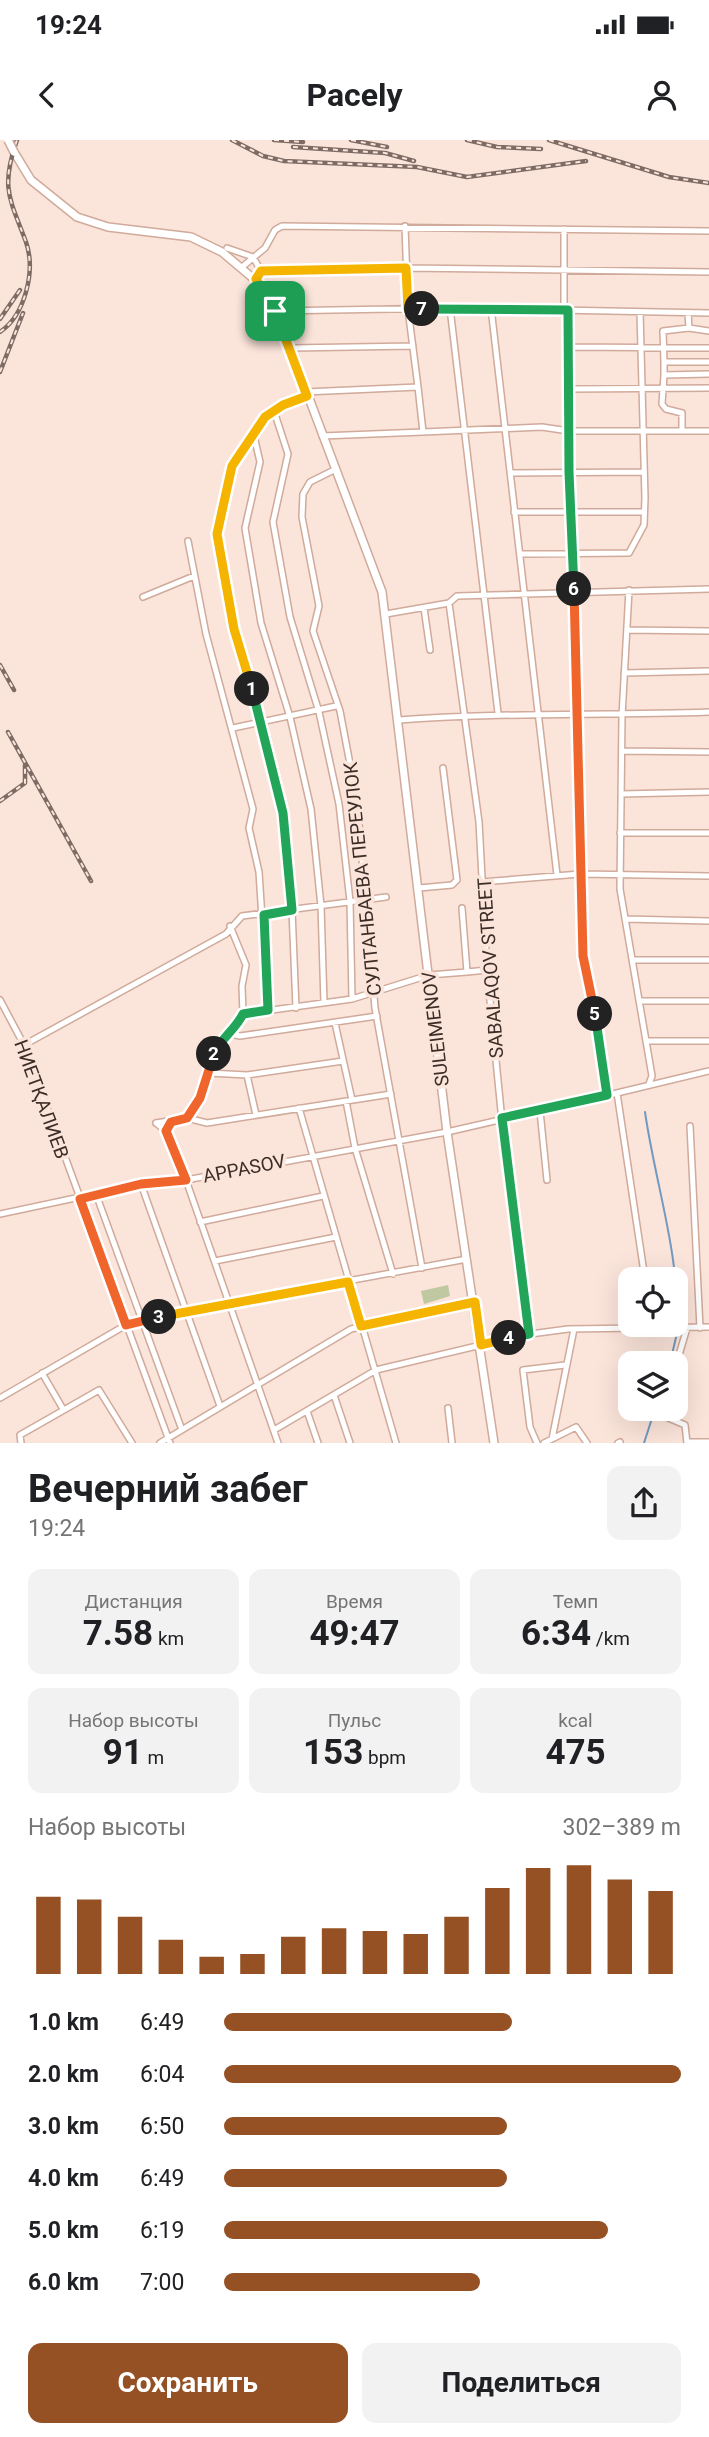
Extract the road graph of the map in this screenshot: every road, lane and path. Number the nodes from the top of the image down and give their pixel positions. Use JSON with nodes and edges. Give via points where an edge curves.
{"nodes":[{"id":1,"x":8,"y":140,"type":"edge"},
{"id":2,"x":405,"y":226,"type":"junction"},
{"id":3,"x":564,"y":229,"type":"junction"},
{"id":4,"x":709,"y":231,"type":"edge"},
{"id":5,"x":227,"y":248,"type":"dead end"},
{"id":6,"x":253,"y":257,"type":"junction"},
{"id":7,"x":242,"y":267,"type":"junction"},
{"id":8,"x":406,"y":268,"type":"junction"},
{"id":9,"x":564,"y":270,"type":"junction"},
{"id":10,"x":261,"y":271,"type":"junction"},
{"id":11,"x":709,"y":272,"type":"edge"},
{"id":12,"x":256,"y":279,"type":"junction"},
{"id":13,"x":450,"y":308,"type":"junction"},
{"id":14,"x":491,"y":308,"type":"junction"},
{"id":15,"x":408,"y":309,"type":"junction"},
{"id":16,"x":566,"y":310,"type":"junction"},
{"id":17,"x":275,"y":311,"type":"junction"},
{"id":18,"x":640,"y":312,"type":"junction"},
{"id":19,"x":688,"y":313,"type":"junction"},
{"id":20,"x":709,"y":313,"type":"edge"},
{"id":21,"x":689,"y":328,"type":"junction"},
{"id":22,"x":709,"y":331,"type":"edge"},
{"id":23,"x":414,"y":346,"type":"junction"},
{"id":24,"x":569,"y":347,"type":"junction"},
{"id":25,"x":290,"y":348,"type":"junction"},
{"id":26,"x":709,"y":348,"type":"edge"},
{"id":27,"x":641,"y":349,"type":"junction"},
{"id":28,"x":663,"y":349,"type":"junction"},
{"id":29,"x":664,"y":362,"type":"junction"},
{"id":30,"x":709,"y":362,"type":"edge"},
{"id":31,"x":709,"y":374,"type":"edge"},
{"id":32,"x":664,"y":375,"type":"junction"},
{"id":33,"x":418,"y":387,"type":"junction"},
{"id":34,"x":662,"y":388,"type":"junction"},
{"id":35,"x":709,"y":388,"type":"edge"},
{"id":36,"x":569,"y":389,"type":"junction"},
{"id":37,"x":641,"y":389,"type":"junction"},
{"id":38,"x":306,"y":394,"type":"junction"},
{"id":39,"x":274,"y":411,"type":"junction"},
{"id":40,"x":505,"y":428,"type":"junction"},
{"id":41,"x":464,"y":431,"type":"junction"},
{"id":42,"x":569,"y":431,"type":"junction"},
{"id":43,"x":682,"y":431,"type":"junction"},
{"id":44,"x":709,"y":431,"type":"edge"},
{"id":45,"x":423,"y":432,"type":"junction"},
{"id":46,"x":643,"y":432,"type":"junction"},
{"id":47,"x":254,"y":436,"type":"junction"},
{"id":48,"x":322,"y":436,"type":"junction"},
{"id":49,"x":334,"y":470,"type":"junction"},
{"id":50,"x":569,"y":472,"type":"junction"},
{"id":51,"x":644,"y":472,"type":"junction"},
{"id":52,"x":510,"y":473,"type":"junction"},
{"id":53,"x":514,"y":512,"type":"junction"},
{"id":54,"x":572,"y":512,"type":"junction"},
{"id":55,"x":644,"y":512,"type":"junction"},
{"id":56,"x":188,"y":541,"type":"dead end"},
{"id":57,"x":572,"y":553,"type":"junction"},
{"id":58,"x":520,"y":554,"type":"junction"},
{"id":59,"x":194,"y":576,"type":"junction"},
{"id":60,"x":709,"y":589,"type":"edge"},
{"id":61,"x":628,"y":590,"type":"junction"},
{"id":62,"x":574,"y":592,"type":"junction"},
{"id":63,"x":526,"y":594,"type":"junction"},
{"id":64,"x":484,"y":595,"type":"junction"},
{"id":65,"x":143,"y":597,"type":"dead end"},
{"id":66,"x":449,"y":603,"type":"junction"},
{"id":67,"x":424,"y":608,"type":"junction"},
{"id":68,"x":386,"y":614,"type":"junction"},
{"id":69,"x":626,"y":630,"type":"junction"},
{"id":70,"x":709,"y":631,"type":"edge"},
{"id":71,"x":430,"y":650,"type":"dead end"},
{"id":72,"x":709,"y":671,"type":"edge"},
{"id":73,"x":624,"y":673,"type":"junction"},
{"id":74,"x":336,"y":706,"type":"junction"},
{"id":75,"x":319,"y":712,"type":"junction"},
{"id":76,"x":709,"y":712,"type":"edge"},
{"id":77,"x":498,"y":713,"type":"junction"},
{"id":78,"x":575,"y":713,"type":"junction"},
{"id":79,"x":536,"y":714,"type":"junction"},
{"id":80,"x":464,"y":715,"type":"junction"},
{"id":81,"x":622,"y":716,"type":"junction"},
{"id":82,"x":290,"y":717,"type":"junction"},
{"id":83,"x":399,"y":720,"type":"junction"},
{"id":84,"x":263,"y":722,"type":"junction"},
{"id":85,"x":233,"y":728,"type":"junction"},
{"id":86,"x":622,"y":751,"type":"junction"},
{"id":87,"x":709,"y":752,"type":"edge"},
{"id":88,"x":443,"y":768,"type":"dead end"},
{"id":89,"x":709,"y":792,"type":"edge"},
{"id":90,"x":621,"y":794,"type":"junction"},
{"id":91,"x":620,"y":833,"type":"junction"},
{"id":92,"x":709,"y":833,"type":"edge"},
{"id":93,"x":580,"y":874,"type":"junction"},
{"id":94,"x":620,"y":874,"type":"junction"},
{"id":95,"x":557,"y":875,"type":"junction"},
{"id":96,"x":709,"y":876,"type":"edge"},
{"id":97,"x":481,"y":882,"type":"junction"},
{"id":98,"x":419,"y":888,"type":"junction"},
{"id":99,"x":386,"y":897,"type":"dead end"},
{"id":100,"x":367,"y":899,"type":"junction"},
{"id":101,"x":350,"y":901,"type":"junction"},
{"id":102,"x":321,"y":906,"type":"junction"},
{"id":103,"x":462,"y":908,"type":"dead end"},
{"id":104,"x":292,"y":910,"type":"junction"},
{"id":105,"x":264,"y":915,"type":"junction"},
{"id":106,"x":625,"y":919,"type":"junction"},
{"id":107,"x":709,"y":921,"type":"edge"},
{"id":108,"x":230,"y":926,"type":"junction"},
{"id":109,"x":633,"y":960,"type":"junction"},
{"id":110,"x":709,"y":960,"type":"edge"},
{"id":111,"x":487,"y":970,"type":"junction"},
{"id":112,"x":467,"y":972,"type":"junction"},
{"id":113,"x":429,"y":975,"type":"junction"},
{"id":114,"x":374,"y":993,"type":"junction"},
{"id":115,"x":352,"y":999,"type":"junction"},
{"id":116,"x":0,"y":1000,"type":"edge"},
{"id":117,"x":639,"y":1000,"type":"junction"},
{"id":118,"x":709,"y":1001,"type":"edge"},
{"id":119,"x":324,"y":1003,"type":"junction"},
{"id":120,"x":296,"y":1007,"type":"junction"},
{"id":121,"x":268,"y":1010,"type":"junction"},
{"id":122,"x":243,"y":1014,"type":"junction"},
{"id":123,"x":377,"y":1016,"type":"junction"},
{"id":124,"x":335,"y":1023,"type":"junction"},
{"id":125,"x":230,"y":1034,"type":"junction"},
{"id":126,"x":646,"y":1041,"type":"junction"},
{"id":127,"x":709,"y":1041,"type":"edge"},
{"id":128,"x":24,"y":1045,"type":"junction"},
{"id":129,"x":343,"y":1062,"type":"junction"},
{"id":130,"x":709,"y":1070,"type":"edge"},
{"id":131,"x":209,"y":1073,"type":"junction"},
{"id":132,"x":247,"y":1075,"type":"junction"},
{"id":133,"x":649,"y":1084,"type":"junction"},
{"id":134,"x":617,"y":1093,"type":"junction"},
{"id":135,"x":391,"y":1094,"type":"junction"},
{"id":136,"x":607,"y":1095,"type":"junction"},
{"id":137,"x":349,"y":1100,"type":"junction"},
{"id":138,"x":299,"y":1108,"type":"junction"},
{"id":139,"x":540,"y":1111,"type":"junction"},
{"id":140,"x":256,"y":1115,"type":"junction"},
{"id":141,"x":187,"y":1118,"type":"junction"},
{"id":142,"x":502,"y":1118,"type":"junction"},
{"id":143,"x":171,"y":1122,"type":"junction"},
{"id":144,"x":690,"y":1126,"type":"dead end"},
{"id":145,"x":166,"y":1131,"type":"junction"},
{"id":146,"x":447,"y":1132,"type":"junction"},
{"id":147,"x":400,"y":1141,"type":"junction"},
{"id":148,"x":355,"y":1148,"type":"junction"},
{"id":149,"x":312,"y":1155,"type":"junction"},
{"id":150,"x":186,"y":1180,"type":"junction"},
{"id":151,"x":547,"y":1180,"type":"dead end"},
{"id":152,"x":141,"y":1184,"type":"junction"},
{"id":153,"x":96,"y":1194,"type":"junction"},
{"id":154,"x":323,"y":1196,"type":"junction"},
{"id":155,"x":80,"y":1199,"type":"junction"},
{"id":156,"x":0,"y":1214,"type":"edge"},
{"id":157,"x":200,"y":1222,"type":"junction"},
{"id":158,"x":336,"y":1237,"type":"junction"},
{"id":159,"x":467,"y":1259,"type":"junction"},
{"id":160,"x":215,"y":1261,"type":"junction"},
{"id":161,"x":643,"y":1267,"type":"edge"},
{"id":162,"x":422,"y":1268,"type":"junction"},
{"id":163,"x":393,"y":1274,"type":"junction"},
{"id":164,"x":348,"y":1282,"type":"junction"},
{"id":165,"x":475,"y":1302,"type":"junction"},
{"id":166,"x":230,"y":1304,"type":"junction"},
{"id":167,"x":185,"y":1311,"type":"junction"},
{"id":168,"x":142,"y":1321,"type":"junction"},
{"id":169,"x":126,"y":1325,"type":"junction"},
{"id":170,"x":361,"y":1326,"type":"junction"},
{"id":171,"x":618,"y":1327,"type":"edge"},
{"id":172,"x":709,"y":1327,"type":"edge"},
{"id":173,"x":688,"y":1328,"type":"edge"},
{"id":174,"x":700,"y":1328,"type":"junction"},
{"id":175,"x":574,"y":1329,"type":"junction"},
{"id":176,"x":529,"y":1334,"type":"junction"},
{"id":177,"x":481,"y":1345,"type":"junction"},
{"id":178,"x":565,"y":1365,"type":"junction"},
{"id":179,"x":376,"y":1370,"type":"junction"},
{"id":180,"x":43,"y":1373,"type":"junction"},
{"id":181,"x":256,"y":1384,"type":"junction"},
{"id":182,"x":334,"y":1395,"type":"junction"},
{"id":183,"x":0,"y":1398,"type":"edge"},
{"id":184,"x":220,"y":1406,"type":"junction"},
{"id":185,"x":448,"y":1408,"type":"dead end"},
{"id":186,"x":63,"y":1409,"type":"junction"},
{"id":187,"x":307,"y":1411,"type":"junction"},
{"id":188,"x":676,"y":1421,"type":"edge"},
{"id":189,"x":182,"y":1430,"type":"junction"},
{"id":190,"x":274,"y":1430,"type":"junction"},
{"id":191,"x":552,"y":1439,"type":"junction"},
{"id":192,"x":169,"y":1441,"type":"edge"},
{"id":193,"x":709,"y":1442,"type":"edge"},
{"id":194,"x":21,"y":1443,"type":"edge"},
{"id":195,"x":132,"y":1443,"type":"edge"},
{"id":196,"x":160,"y":1443,"type":"edge"},
{"id":197,"x":278,"y":1443,"type":"edge"},
{"id":198,"x":318,"y":1443,"type":"edge"},
{"id":199,"x":350,"y":1443,"type":"edge"},
{"id":200,"x":396,"y":1443,"type":"edge"},
{"id":201,"x":452,"y":1443,"type":"edge"},
{"id":202,"x":494,"y":1443,"type":"edge"},
{"id":203,"x":537,"y":1443,"type":"edge"},
{"id":204,"x":544,"y":1443,"type":"edge"},
{"id":205,"x":587,"y":1443,"type":"edge"},
{"id":206,"x":687,"y":1443,"type":"edge"}],
"edges":[{"from":1,"to":7,"type":"main road","name":"SULEIMENOV","bridge":true,"via":[[31,180],[77,217],[108,228],[191,237]]},
{"from":2,"to":3,"type":"street"},
{"from":2,"to":6,"type":"street","via":[[282,226]]},
{"from":2,"to":8,"type":"street"},
{"from":3,"to":4,"type":"street"},
{"from":3,"to":9,"type":"street"},
{"from":5,"to":6,"type":"street"},
{"from":6,"to":7,"type":"street"},
{"from":6,"to":10,"type":"street"},
{"from":7,"to":12,"type":"main road","name":"SULEIMENOV"},
{"from":8,"to":9,"type":"street"},
{"from":8,"to":10,"type":"street"},
{"from":8,"to":15,"type":"street"},
{"from":9,"to":11,"type":"street"},
{"from":9,"to":16,"type":"street"},
{"from":10,"to":12,"type":"street"},
{"from":12,"to":17,"type":"main road","name":"SULEIMENOV"},
{"from":13,"to":14,"type":"street"},
{"from":13,"to":15,"type":"street"},
{"from":13,"to":41,"type":"street"},
{"from":14,"to":16,"type":"street"},
{"from":14,"to":40,"type":"street"},
{"from":15,"to":17,"type":"street"},
{"from":15,"to":23,"type":"street"},
{"from":16,"to":18,"type":"street"},
{"from":16,"to":24,"type":"street"},
{"from":17,"to":25,"type":"main road","name":"SULEIMENOV"},
{"from":18,"to":19,"type":"street"},
{"from":18,"to":27,"type":"street"},
{"from":19,"to":20,"type":"street"},
{"from":19,"to":21,"type":"street"},
{"from":21,"to":22,"type":"street"},
{"from":21,"to":28,"type":"street","via":[[665,329]]},
{"from":23,"to":25,"type":"street"},
{"from":23,"to":33,"type":"street"},
{"from":24,"to":27,"type":"street"},
{"from":24,"to":36,"type":"street"},
{"from":25,"to":38,"type":"main road","name":"SULEIMENOV"},
{"from":26,"to":28,"type":"street"},
{"from":27,"to":28,"type":"street"},
{"from":27,"to":37,"type":"street"},
{"from":28,"to":29,"type":"street"},
{"from":29,"to":30,"type":"street"},
{"from":29,"to":32,"type":"street"},
{"from":31,"to":32,"type":"street"},
{"from":32,"to":34,"type":"street"},
{"from":33,"to":38,"type":"street"},
{"from":33,"to":45,"type":"street"},
{"from":34,"to":35,"type":"street"},
{"from":34,"to":37,"type":"street"},
{"from":34,"to":43,"type":"street","via":[[662,404],[682,413]]},
{"from":36,"to":37,"type":"street"},
{"from":36,"to":42,"type":"street"},
{"from":37,"to":46,"type":"street"},
{"from":38,"to":39,"type":"street"},
{"from":38,"to":48,"type":"main road","name":"SULEIMENOV"},
{"from":39,"to":47,"type":"street"},
{"from":39,"to":75,"type":"street","via":[[288,454],[273,522],[290,617]]},
{"from":40,"to":41,"type":"street"},
{"from":40,"to":42,"type":"street"},
{"from":40,"to":52,"type":"street"},
{"from":41,"to":45,"type":"street"},
{"from":41,"to":64,"type":"street"},
{"from":42,"to":46,"type":"street"},
{"from":42,"to":50,"type":"street"},
{"from":43,"to":44,"type":"street"},
{"from":43,"to":46,"type":"street"},
{"from":45,"to":48,"type":"street"},
{"from":46,"to":51,"type":"street"},
{"from":47,"to":82,"type":"street","via":[[260,462],[245,528],[261,623]]},
{"from":47,"to":84,"type":"street","via":[[232,466],[217,534],[234,629]]},
{"from":48,"to":49,"type":"main road","name":"SULEIMENOV"},
{"from":49,"to":68,"type":"main road","name":"SULEIMENOV","via":[[382,592]]},
{"from":49,"to":74,"type":"street","name":"СУЛТАНБАЕВА ПЕРЕУЛОК","via":[[310,482],[302,501],[319,606],[313,631]]},
{"from":50,"to":51,"type":"street"},
{"from":50,"to":52,"type":"street"},
{"from":50,"to":54,"type":"street"},
{"from":51,"to":55,"type":"street"},
{"from":52,"to":53,"type":"street"},
{"from":53,"to":54,"type":"street"},
{"from":53,"to":58,"type":"street"},
{"from":54,"to":55,"type":"street"},
{"from":54,"to":57,"type":"street"},
{"from":55,"to":57,"type":"street","via":[[640,537],[629,552]]},
{"from":56,"to":59,"type":"street"},
{"from":57,"to":58,"type":"street"},
{"from":57,"to":62,"type":"street"},
{"from":58,"to":63,"type":"street"},
{"from":59,"to":65,"type":"street"},
{"from":59,"to":85,"type":"street"},
{"from":60,"to":61,"type":"street"},
{"from":61,"to":62,"type":"street"},
{"from":61,"to":69,"type":"street"},
{"from":62,"to":63,"type":"street"},
{"from":62,"to":78,"type":"street"},
{"from":63,"to":64,"type":"street"},
{"from":63,"to":79,"type":"street"},
{"from":64,"to":66,"type":"street","via":[[457,596]]},
{"from":64,"to":77,"type":"street"},
{"from":66,"to":67,"type":"street"},
{"from":66,"to":80,"type":"street","name":"SABALAQOV STREET"},
{"from":67,"to":68,"type":"street"},
{"from":67,"to":71,"type":"street"},
{"from":68,"to":83,"type":"main road","name":"SULEIMENOV"},
{"from":69,"to":70,"type":"street"},
{"from":69,"to":73,"type":"street"},
{"from":72,"to":73,"type":"street"},
{"from":73,"to":81,"type":"street"},
{"from":74,"to":75,"type":"street"},
{"from":74,"to":100,"type":"street","name":"СУЛТАНБАЕВА ПЕРЕУЛОК","via":[[357,801]]},
{"from":75,"to":82,"type":"street"},
{"from":75,"to":101,"type":"street","via":[[339,804]]},
{"from":76,"to":81,"type":"street"},
{"from":77,"to":79,"type":"street"},
{"from":77,"to":80,"type":"street"},
{"from":78,"to":79,"type":"street"},
{"from":78,"to":81,"type":"street"},
{"from":78,"to":93,"type":"street"},
{"from":79,"to":95,"type":"street"},
{"from":80,"to":83,"type":"street"},
{"from":80,"to":97,"type":"street","name":"SABALAQOV STREET","via":[[479,822]]},
{"from":81,"to":86,"type":"street"},
{"from":82,"to":84,"type":"street"},
{"from":82,"to":102,"type":"street","via":[[312,809]]},
{"from":83,"to":98,"type":"main road","name":"SULEIMENOV"},
{"from":84,"to":85,"type":"street"},
{"from":84,"to":104,"type":"street","via":[[283,813]]},
{"from":85,"to":105,"type":"street","via":[[253,809],[249,828]]},
{"from":86,"to":87,"type":"street"},
{"from":86,"to":90,"type":"street"},
{"from":88,"to":98,"type":"street","via":[[457,880]]},
{"from":89,"to":90,"type":"street"},
{"from":90,"to":91,"type":"street"},
{"from":91,"to":92,"type":"street"},
{"from":91,"to":94,"type":"street"},
{"from":93,"to":94,"type":"street"},
{"from":93,"to":95,"type":"street"},
{"from":93,"to":136,"type":"street","via":[[583,956]]},
{"from":94,"to":96,"type":"street"},
{"from":94,"to":106,"type":"street"},
{"from":95,"to":97,"type":"street"},
{"from":97,"to":111,"type":"street","name":"SABALAQOV STREET"},
{"from":98,"to":113,"type":"main road","name":"SULEIMENOV"},
{"from":99,"to":100,"type":"street"},
{"from":100,"to":101,"type":"street"},
{"from":100,"to":114,"type":"street","name":"СУЛТАНБАЕВА ПЕРЕУЛОК"},
{"from":101,"to":102,"type":"street"},
{"from":101,"to":115,"type":"street"},
{"from":102,"to":104,"type":"street"},
{"from":102,"to":119,"type":"street"},
{"from":103,"to":112,"type":"street"},
{"from":104,"to":105,"type":"street"},
{"from":104,"to":120,"type":"street"},
{"from":105,"to":108,"type":"street","via":[[242,916]]},
{"from":105,"to":121,"type":"street"},
{"from":106,"to":107,"type":"street"},
{"from":106,"to":109,"type":"street"},
{"from":108,"to":122,"type":"street","via":[[246,965]]},
{"from":108,"to":128,"type":"street","via":[[226,934]]},
{"from":109,"to":110,"type":"street"},
{"from":109,"to":117,"type":"street"},
{"from":111,"to":112,"type":"street"},
{"from":111,"to":142,"type":"street","name":"SABALAQOV STREET"},
{"from":112,"to":113,"type":"street"},
{"from":113,"to":114,"type":"street"},
{"from":113,"to":146,"type":"main road","name":"SULEIMENOV"},
{"from":114,"to":115,"type":"street"},
{"from":114,"to":123,"type":"street","name":"СУЛТАНБАЕВА ПЕРЕУЛОК"},
{"from":115,"to":119,"type":"street"},
{"from":116,"to":128,"type":"street","name":"НИЕТҚАЛИЕВ"},
{"from":117,"to":118,"type":"street"},
{"from":117,"to":126,"type":"street"},
{"from":119,"to":120,"type":"street"},
{"from":120,"to":121,"type":"street"},
{"from":121,"to":122,"type":"street"},
{"from":122,"to":125,"type":"street"},
{"from":123,"to":124,"type":"street"},
{"from":123,"to":135,"type":"street","name":"СУЛТАНБАЕВА ПЕРЕУЛОК"},
{"from":124,"to":125,"type":"street"},
{"from":124,"to":129,"type":"street"},
{"from":125,"to":131,"type":"street","via":[[220,1043]]},
{"from":126,"to":127,"type":"street"},
{"from":126,"to":133,"type":"street","via":[[652,1073]]},
{"from":128,"to":155,"type":"street","name":"НИЕТҚАЛИЕВ"},
{"from":129,"to":132,"type":"street"},
{"from":129,"to":137,"type":"street"},
{"from":130,"to":133,"type":"street","name":"APPASOV"},
{"from":131,"to":132,"type":"street"},
{"from":131,"to":141,"type":"street"},
{"from":132,"to":140,"type":"street"},
{"from":133,"to":134,"type":"street","name":"APPASOV"},
{"from":134,"to":136,"type":"street","name":"APPASOV"},
{"from":134,"to":161,"type":"street"},
{"from":135,"to":137,"type":"street"},
{"from":135,"to":147,"type":"street","name":"СУЛТАНБАЕВА ПЕРЕУЛОК"},
{"from":136,"to":139,"type":"street","name":"APPASOV"},
{"from":137,"to":138,"type":"street"},
{"from":137,"to":148,"type":"street"},
{"from":138,"to":140,"type":"street"},
{"from":138,"to":149,"type":"street"},
{"from":139,"to":142,"type":"street","name":"APPASOV"},
{"from":139,"to":151,"type":"street"},
{"from":140,"to":141,"type":"street","via":[[206,1123]]},
{"from":141,"to":143,"type":"street"},
{"from":142,"to":146,"type":"street","name":"APPASOV"},
{"from":142,"to":176,"type":"street","name":"SABALAQOV STREET"},
{"from":143,"to":145,"type":"street"},
{"from":143,"to":145,"type":"street","via":[[156,1123]]},
{"from":144,"to":174,"type":"street"},
{"from":145,"to":150,"type":"street"},
{"from":146,"to":147,"type":"street","name":"APPASOV"},
{"from":146,"to":159,"type":"main road","name":"SULEIMENOV"},
{"from":147,"to":148,"type":"street","name":"APPASOV"},
{"from":147,"to":162,"type":"street","name":"СУЛТАНБАЕВА ПЕРЕУЛОК"},
{"from":148,"to":149,"type":"street","name":"APPASOV"},
{"from":148,"to":163,"type":"street"},
{"from":149,"to":150,"type":"street","name":"APPASOV"},
{"from":149,"to":154,"type":"street"},
{"from":150,"to":152,"type":"street","name":"APPASOV"},
{"from":150,"to":157,"type":"street"},
{"from":152,"to":153,"type":"street","name":"APPASOV"},
{"from":152,"to":167,"type":"street"},
{"from":153,"to":155,"type":"street","name":"APPASOV"},
{"from":153,"to":168,"type":"street"},
{"from":154,"to":157,"type":"street"},
{"from":154,"to":158,"type":"street"},
{"from":155,"to":156,"type":"street","name":"APPASOV"},
{"from":155,"to":169,"type":"street","name":"НИЕТҚАЛИЕВ"},
{"from":157,"to":160,"type":"street"},
{"from":158,"to":160,"type":"street"},
{"from":158,"to":164,"type":"street"},
{"from":159,"to":162,"type":"street"},
{"from":159,"to":165,"type":"main road","name":"SULEIMENOV"},
{"from":160,"to":166,"type":"street"},
{"from":162,"to":163,"type":"street"},
{"from":163,"to":164,"type":"street"},
{"from":164,"to":166,"type":"street"},
{"from":164,"to":170,"type":"street"},
{"from":165,"to":170,"type":"street"},
{"from":165,"to":177,"type":"main road","name":"SULEIMENOV"},
{"from":166,"to":167,"type":"street"},
{"from":166,"to":181,"type":"street"},
{"from":167,"to":168,"type":"street"},
{"from":167,"to":184,"type":"street"},
{"from":168,"to":169,"type":"street"},
{"from":168,"to":189,"type":"street"},
{"from":169,"to":180,"type":"street"},
{"from":169,"to":192,"type":"street","name":"НИЕТҚАЛИЕВ"},
{"from":170,"to":179,"type":"street"},
{"from":170,"to":181,"type":"street"},
{"from":171,"to":175,"type":"street"},
{"from":172,"to":174,"type":"street"},
{"from":173,"to":174,"type":"street"},
{"from":175,"to":176,"type":"street"},
{"from":175,"to":178,"type":"street"},
{"from":176,"to":177,"type":"street"},
{"from":177,"to":179,"type":"street"},
{"from":177,"to":202,"type":"main road","name":"SULEIMENOV"},
{"from":178,"to":191,"type":"street"},
{"from":178,"to":203,"type":"street","via":[[523,1370],[530,1427]]},
{"from":179,"to":182,"type":"street"},
{"from":179,"to":200,"type":"street"},
{"from":180,"to":183,"type":"street"},
{"from":180,"to":186,"type":"street"},
{"from":181,"to":184,"type":"street"},
{"from":181,"to":190,"type":"street"},
{"from":182,"to":187,"type":"street"},
{"from":182,"to":199,"type":"street"},
{"from":184,"to":189,"type":"street"},
{"from":185,"to":201,"type":"street"},
{"from":186,"to":194,"type":"street","via":[[20,1435]]},
{"from":186,"to":195,"type":"street","via":[[99,1390]]},
{"from":187,"to":190,"type":"street"},
{"from":187,"to":198,"type":"street"},
{"from":188,"to":206,"type":"street","via":[[685,1425]]},
{"from":189,"to":192,"type":"street"},
{"from":190,"to":197,"type":"street"},
{"from":191,"to":204,"type":"street"},
{"from":191,"to":205,"type":"street","via":[[576,1427]]},
{"from":192,"to":196,"type":"street"},
{"from":193,"to":206,"type":"street"}]}
